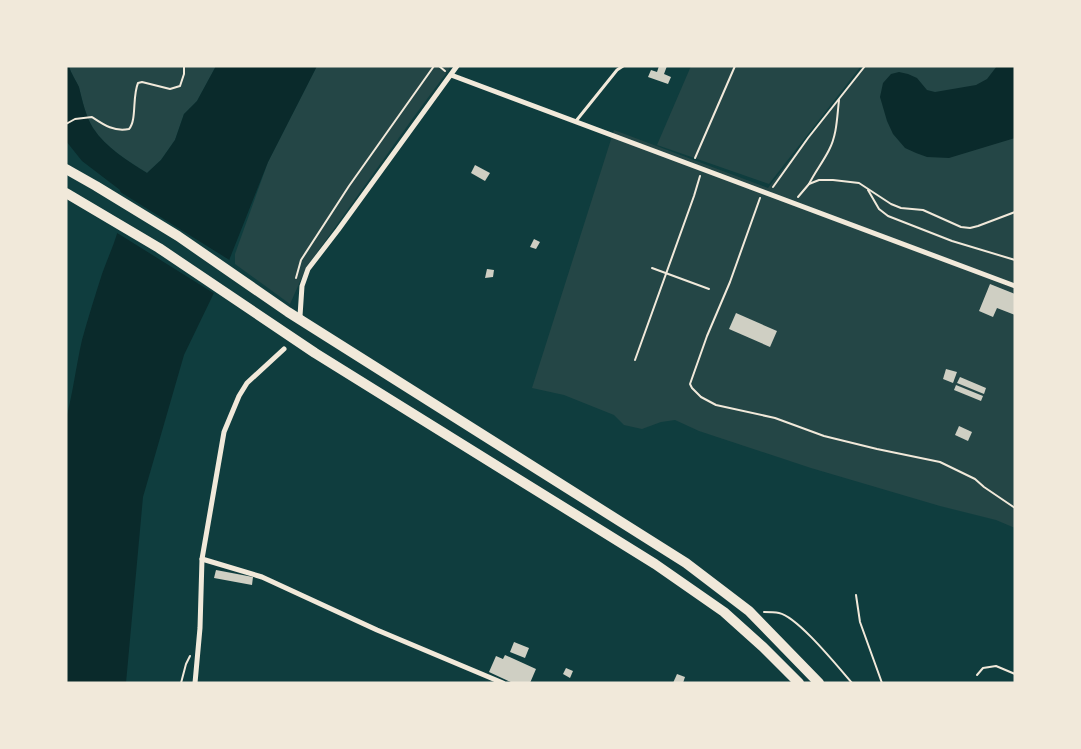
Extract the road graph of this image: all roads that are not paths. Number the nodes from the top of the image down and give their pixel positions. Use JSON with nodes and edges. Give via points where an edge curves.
{"nodes":[{"id":1,"x":457,"y":66,"type":"edge"},
{"id":2,"x":623,"y":66,"type":"edge"},
{"id":3,"x":451,"y":75,"type":"junction"},
{"id":4,"x":576,"y":121,"type":"junction"},
{"id":5,"x":66,"y":169,"type":"edge"},
{"id":6,"x":66,"y":193,"type":"edge"},
{"id":7,"x":1015,"y":286,"type":"edge"},
{"id":8,"x":300,"y":316,"type":"dead end"},
{"id":9,"x":284,"y":349,"type":"dead end"},
{"id":10,"x":202,"y":559,"type":"junction"},
{"id":11,"x":195,"y":683,"type":"edge"},
{"id":12,"x":502,"y":683,"type":"edge"},
{"id":13,"x":800,"y":683,"type":"edge"},
{"id":14,"x":819,"y":683,"type":"edge"}],
"edges":[{"from":1,"to":3,"type":"street"},
{"from":2,"to":4,"type":"lane"},
{"from":3,"to":4,"type":"street"},
{"from":3,"to":8,"type":"street","via":[[308,269],[302,286]]},
{"from":4,"to":7,"type":"street"},
{"from":5,"to":14,"type":"highway","via":[[178,236],[288,312],[686,563],[735,599]]},
{"from":6,"to":13,"type":"highway","via":[[159,248],[315,353],[655,564],[724,612]]},
{"from":9,"to":10,"type":"street","via":[[247,383],[224,432]]},
{"from":10,"to":11,"type":"street"},
{"from":10,"to":12,"type":"street","via":[[262,577]]}]}
